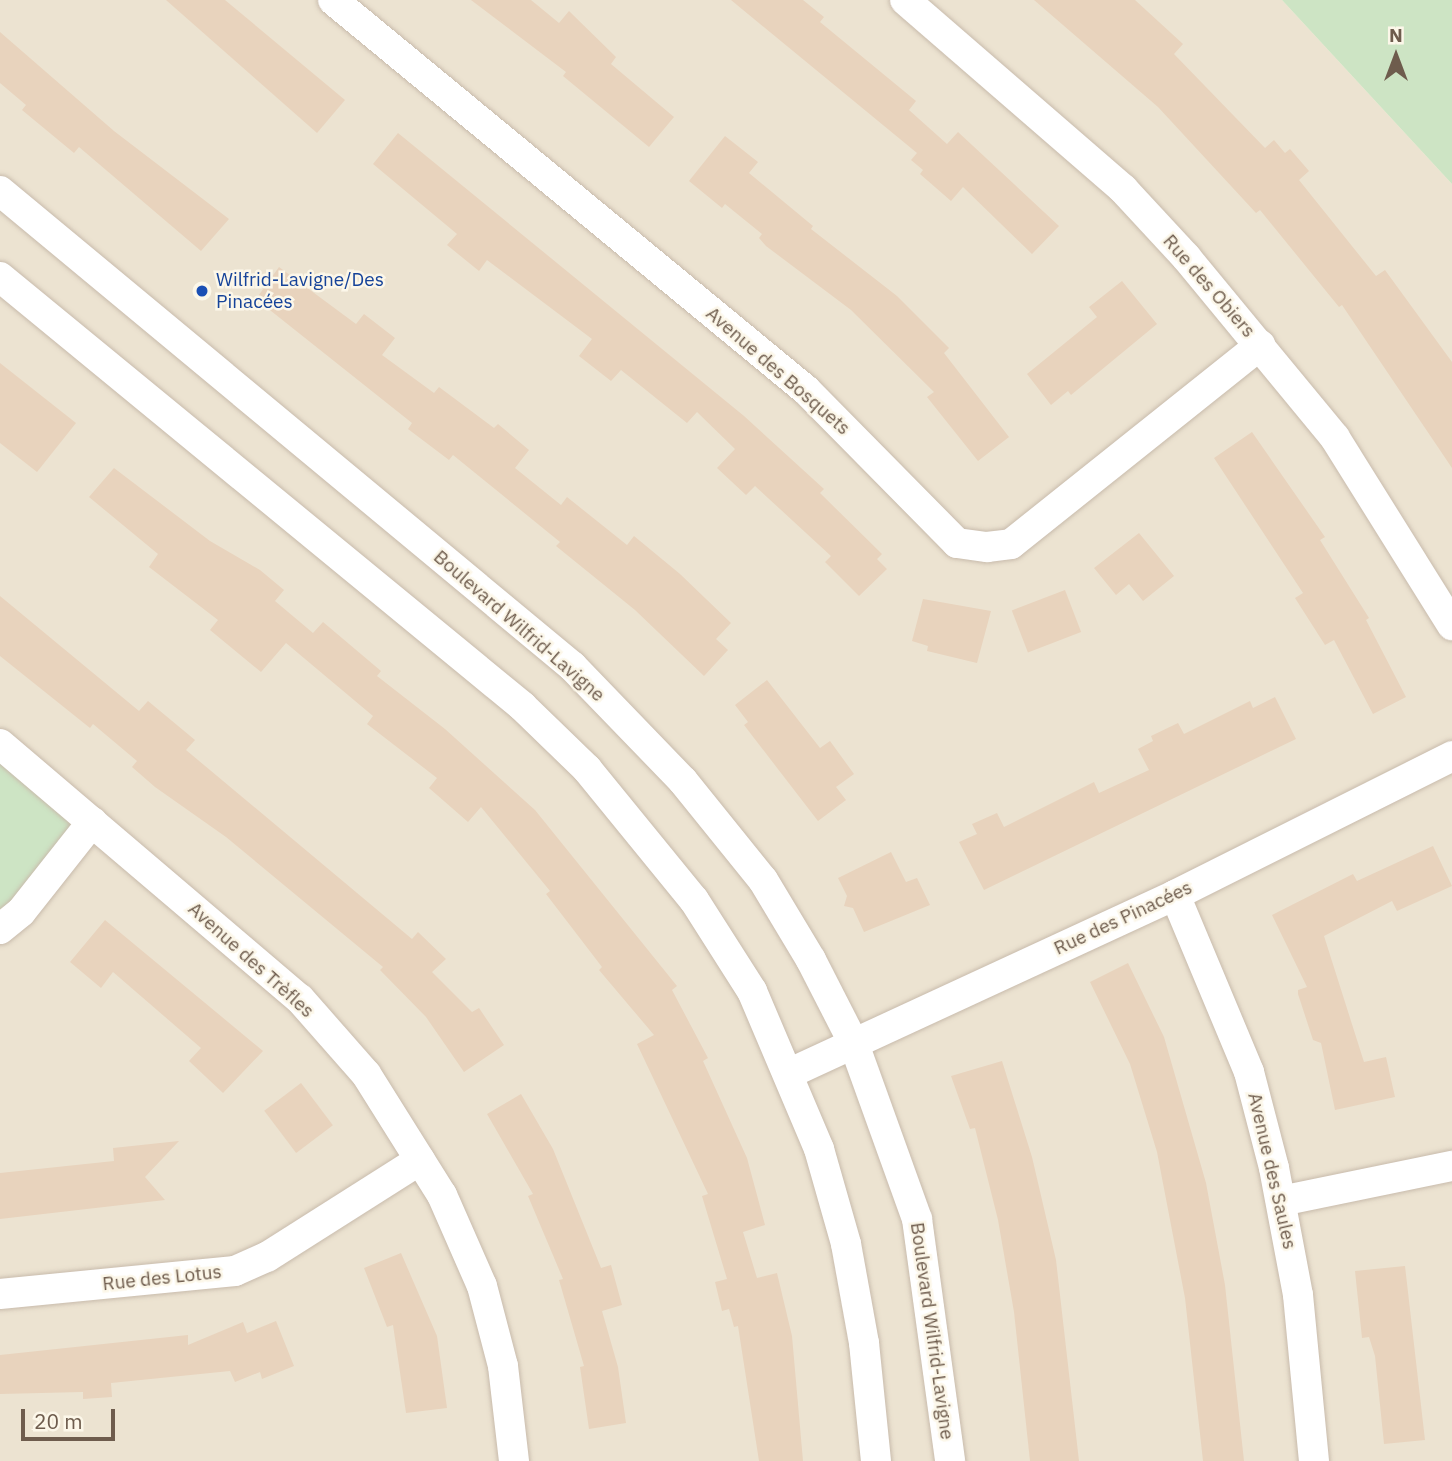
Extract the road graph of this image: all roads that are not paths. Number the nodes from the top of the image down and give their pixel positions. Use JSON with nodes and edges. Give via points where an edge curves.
{"nodes":[{"id":1,"x":333,"y":0,"type":"edge"},
{"id":2,"x":905,"y":0,"type":"edge"},
{"id":3,"x":0,"y":191,"type":"edge"},
{"id":4,"x":0,"y":277,"type":"edge"},
{"id":5,"x":1260,"y":345,"type":"junction"},
{"id":6,"x":1452,"y":625,"type":"edge"},
{"id":7,"x":0,"y":744,"type":"edge"},
{"id":8,"x":1452,"y":755,"type":"edge"},
{"id":9,"x":92,"y":822,"type":"junction"},
{"id":10,"x":1175,"y":895,"type":"junction"},
{"id":11,"x":0,"y":929,"type":"edge"},
{"id":12,"x":854,"y":1044,"type":"junction"},
{"id":13,"x":790,"y":1073,"type":"junction"},
{"id":14,"x":420,"y":1160,"type":"junction"},
{"id":15,"x":1452,"y":1166,"type":"edge"},
{"id":16,"x":1281,"y":1201,"type":"junction"},
{"id":17,"x":0,"y":1294,"type":"edge"},
{"id":18,"x":514,"y":1461,"type":"edge"},
{"id":19,"x":876,"y":1461,"type":"edge"},
{"id":20,"x":950,"y":1461,"type":"edge"},
{"id":21,"x":1314,"y":1461,"type":"edge"}],
"edges":[{"from":1,"to":5,"type":"street","name":"Avenue des Bosquets","via":[[806,390],[957,543],[1011,544]]},
{"from":2,"to":5,"type":"street","name":"Rue des Obiers","via":[[1123,189]]},
{"from":3,"to":12,"type":"street","name":"Boulevard Wilfrid-Lavigne","via":[[572,666],[683,780],[763,880]]},
{"from":4,"to":13,"type":"street","via":[[522,706],[587,768],[694,900],[752,991]]},
{"from":5,"to":6,"type":"street","name":"Rue des Obiers","via":[[1335,438]]},
{"from":7,"to":9,"type":"street","name":"Avenue des Trèfles"},
{"from":8,"to":10,"type":"street","name":"Rue des Pinacées"},
{"from":9,"to":11,"type":"street","via":[[22,912]]},
{"from":9,"to":14,"type":"street","name":"Avenue des Trèfles","via":[[300,999],[366,1074]]},
{"from":10,"to":12,"type":"street","name":"Rue des Pinacées"},
{"from":10,"to":16,"type":"street","name":"Avenue des Saules","via":[[1249,1072]]},
{"from":12,"to":13,"type":"street","name":"Rue des Pinacées"},
{"from":12,"to":20,"type":"street","name":"Boulevard Wilfrid-Lavigne","via":[[917,1219]]},
{"from":13,"to":19,"type":"street","via":[[819,1149],[846,1244],[864,1343]]},
{"from":14,"to":17,"type":"street","name":"Rue des Lotus","via":[[267,1258],[234,1271]]},
{"from":14,"to":18,"type":"street","name":"Avenue des Trèfles","via":[[442,1195],[485,1297],[503,1366]]},
{"from":15,"to":16,"type":"street"},
{"from":16,"to":21,"type":"street","name":"Avenue des Saules","via":[[1298,1295]]}]}
